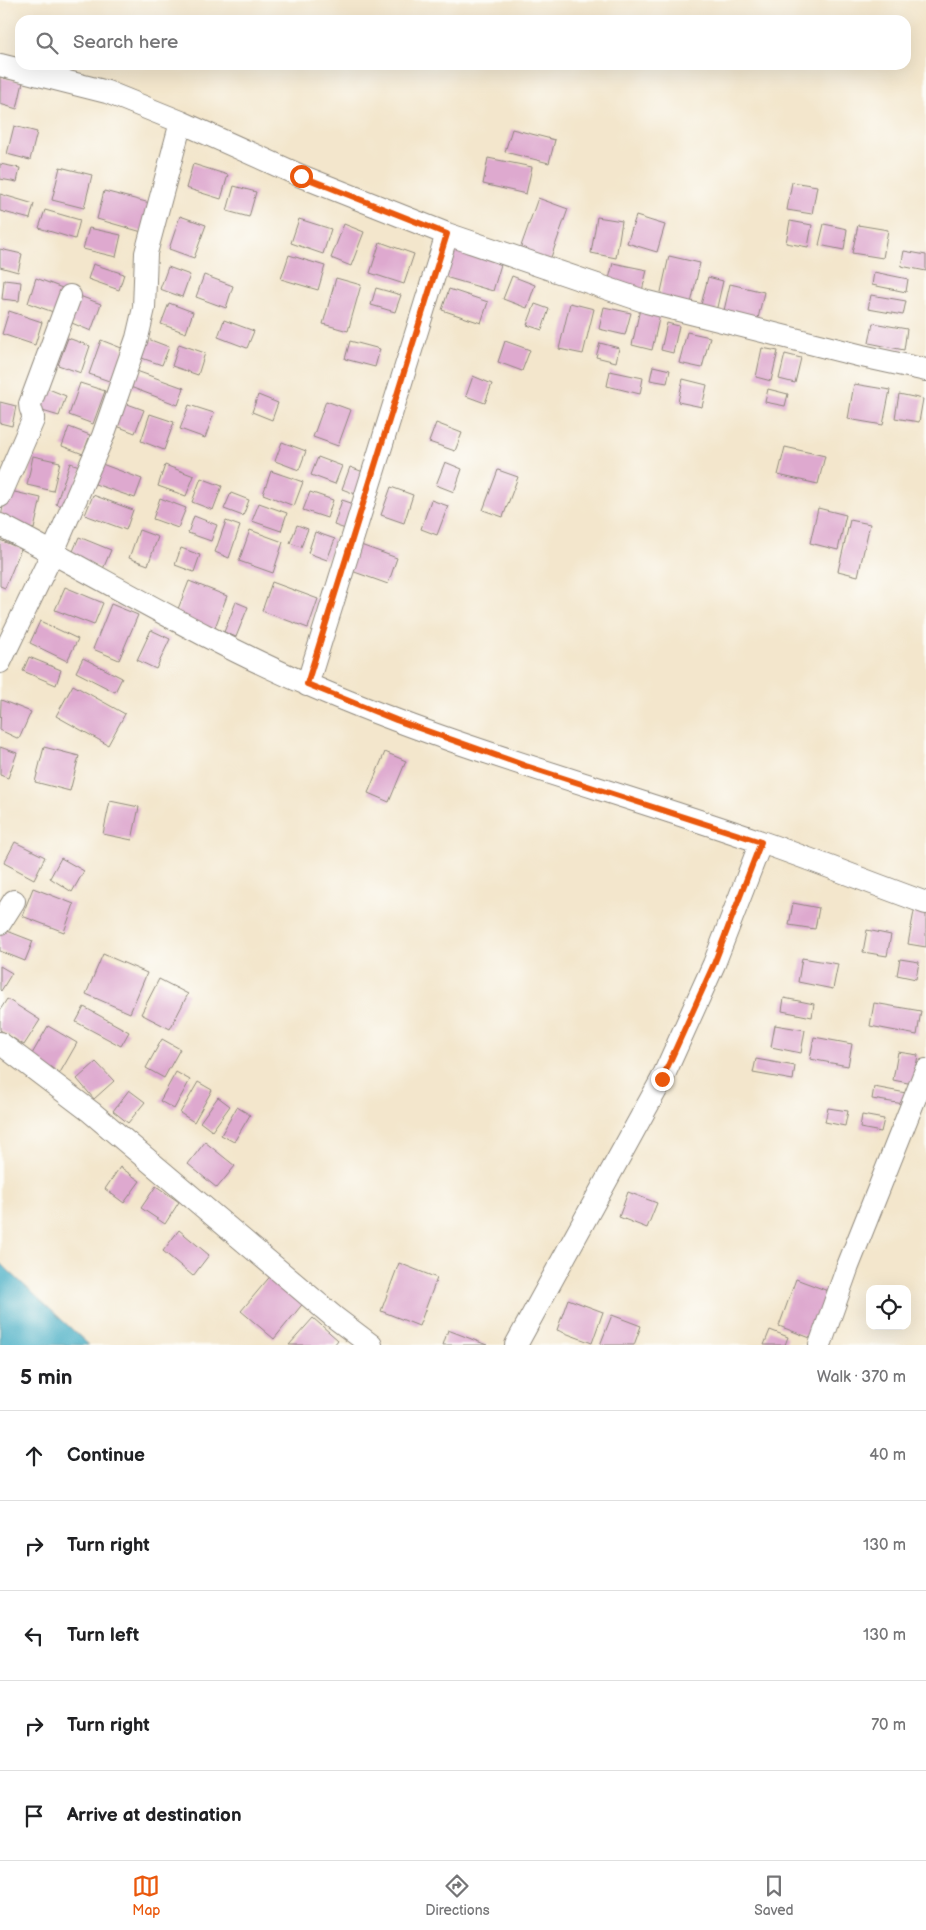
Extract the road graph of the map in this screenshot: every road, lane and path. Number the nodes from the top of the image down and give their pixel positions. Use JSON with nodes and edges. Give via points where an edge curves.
{"nodes":[{"id":1,"x":0,"y":65,"type":"edge"},
{"id":2,"x":15,"y":69,"type":"edge"},
{"id":3,"x":20,"y":70,"type":"edge"},
{"id":4,"x":181,"y":122,"type":"junction"},
{"id":5,"x":447,"y":234,"type":"junction"},
{"id":6,"x":70,"y":296,"type":"dead end"},
{"id":7,"x":926,"y":370,"type":"edge"},
{"id":8,"x":0,"y":496,"type":"edge"},
{"id":9,"x":0,"y":525,"type":"edge"},
{"id":10,"x":53,"y":552,"type":"junction"},
{"id":11,"x":0,"y":662,"type":"edge"},
{"id":12,"x":307,"y":684,"type":"junction"},
{"id":13,"x":761,"y":842,"type":"junction"},
{"id":14,"x":14,"y":901,"type":"dead end"},
{"id":15,"x":926,"y":903,"type":"edge"},
{"id":16,"x":0,"y":923,"type":"edge"},
{"id":17,"x":0,"y":1043,"type":"edge"},
{"id":18,"x":926,"y":1070,"type":"edge"},
{"id":19,"x":371,"y":1345,"type":"edge"},
{"id":20,"x":516,"y":1345,"type":"edge"},
{"id":21,"x":820,"y":1345,"type":"edge"}],
"edges":[{"from":1,"to":2,"type":"street"},
{"from":3,"to":4,"type":"street","via":[[107,92]]},
{"from":4,"to":5,"type":"street","via":[[301,176]]},
{"from":4,"to":10,"type":"street","via":[[146,253],[144,308],[137,338],[103,436]]},
{"from":5,"to":7,"type":"street","via":[[647,302]]},
{"from":5,"to":12,"type":"street"},
{"from":6,"to":8,"type":"street","via":[[30,404],[33,420]]},
{"from":9,"to":10,"type":"street"},
{"from":10,"to":11,"type":"street"},
{"from":10,"to":12,"type":"street","via":[[196,630]]},
{"from":12,"to":13,"type":"street","via":[[396,720],[526,766]]},
{"from":13,"to":15,"type":"street"},
{"from":13,"to":20,"type":"street","via":[[714,964],[662,1079]]},
{"from":14,"to":16,"type":"street"},
{"from":17,"to":19,"type":"street","via":[[91,1112]]},
{"from":18,"to":21,"type":"street"}]}
